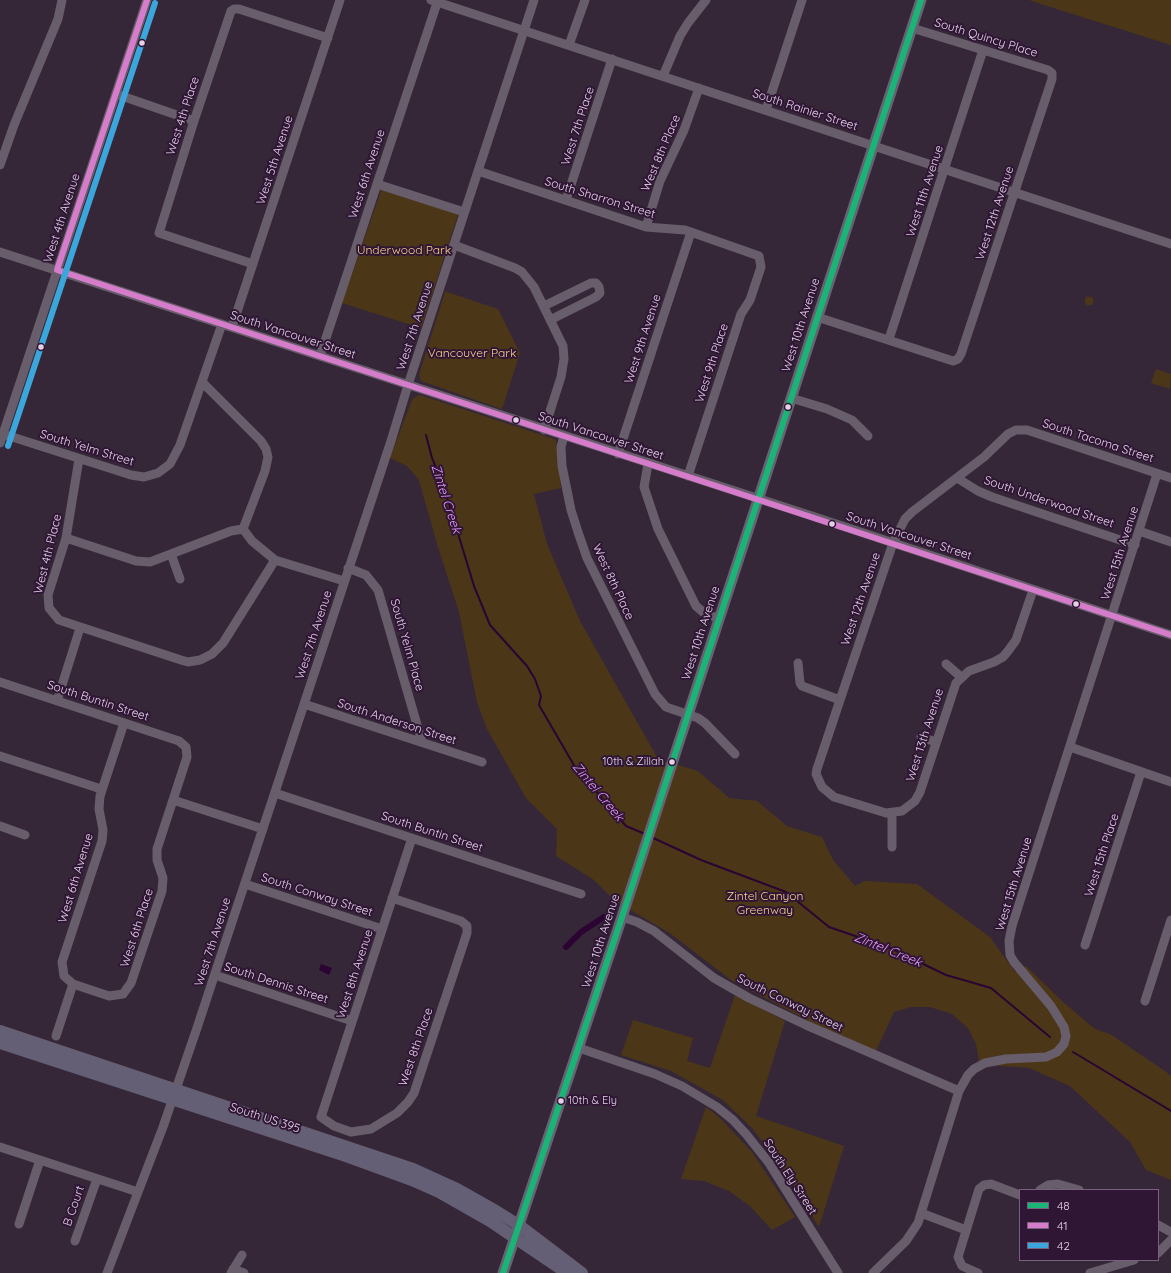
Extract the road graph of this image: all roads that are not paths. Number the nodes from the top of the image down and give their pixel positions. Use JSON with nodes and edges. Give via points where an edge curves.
{"nodes":[{"id":1,"x":62,"y":0,"type":"edge"},
{"id":2,"x":147,"y":0,"type":"edge"},
{"id":3,"x":340,"y":0,"type":"edge"},
{"id":4,"x":534,"y":0,"type":"edge"},
{"id":5,"x":585,"y":0,"type":"edge"},
{"id":6,"x":706,"y":0,"type":"edge"},
{"id":7,"x":802,"y":0,"type":"edge"},
{"id":8,"x":921,"y":0,"type":"edge"},
{"id":9,"x":435,"y":1,"type":"edge"},
{"id":10,"x":912,"y":28,"type":"junction"},
{"id":11,"x":524,"y":31,"type":"junction"},
{"id":12,"x":328,"y":38,"type":"junction"},
{"id":13,"x":569,"y":45,"type":"junction"},
{"id":14,"x":983,"y":50,"type":"junction"},
{"id":15,"x":612,"y":59,"type":"junction"},
{"id":16,"x":1052,"y":74,"type":"joint"},
{"id":17,"x":663,"y":76,"type":"junction"},
{"id":18,"x":699,"y":88,"type":"junction"},
{"id":19,"x":116,"y":94,"type":"junction"},
{"id":20,"x":766,"y":110,"type":"junction"},
{"id":21,"x":194,"y":121,"type":"junction"},
{"id":22,"x":873,"y":145,"type":"junction"},
{"id":23,"x":0,"y":165,"type":"edge"},
{"id":24,"x":945,"y":169,"type":"junction"},
{"id":25,"x":478,"y":171,"type":"junction"},
{"id":26,"x":377,"y":184,"type":"junction"},
{"id":27,"x":1015,"y":192,"type":"junction"},
{"id":28,"x":566,"y":200,"type":"junction"},
{"id":29,"x":464,"y":212,"type":"junction"},
{"id":30,"x":646,"y":227,"type":"junction"},
{"id":31,"x":691,"y":232,"type":"junction"},
{"id":32,"x":1171,"y":244,"type":"edge"},
{"id":33,"x":454,"y":245,"type":"junction"},
{"id":34,"x":0,"y":252,"type":"edge"},
{"id":35,"x":761,"y":259,"type":"joint"},
{"id":36,"x":253,"y":264,"type":"junction"},
{"id":37,"x":57,"y":270,"type":"junction"},
{"id":38,"x":544,"y":306,"type":"junction"},
{"id":39,"x":818,"y":317,"type":"junction"},
{"id":40,"x":550,"y":320,"type":"junction"},
{"id":41,"x":222,"y":324,"type":"junction"},
{"id":42,"x":232,"y":327,"type":"junction"},
{"id":43,"x":889,"y":339,"type":"junction"},
{"id":44,"x":320,"y":356,"type":"junction"},
{"id":45,"x":202,"y":382,"type":"junction"},
{"id":46,"x":408,"y":385,"type":"junction"},
{"id":47,"x":791,"y":398,"type":"junction"},
{"id":48,"x":4,"y":419,"type":"edge"},
{"id":49,"x":544,"y":430,"type":"junction"},
{"id":50,"x":1016,"y":430,"type":"joint"},
{"id":51,"x":564,"y":436,"type":"junction"},
{"id":52,"x":868,"y":436,"type":"dead end"},
{"id":53,"x":1,"y":438,"type":"edge"},
{"id":54,"x":618,"y":454,"type":"junction"},
{"id":55,"x":80,"y":459,"type":"junction"},
{"id":56,"x":648,"y":464,"type":"junction"},
{"id":57,"x":1158,"y":474,"type":"junction"},
{"id":58,"x":688,"y":476,"type":"junction"},
{"id":59,"x":958,"y":478,"type":"junction"},
{"id":60,"x":1171,"y":478,"type":"edge"},
{"id":61,"x":758,"y":499,"type":"junction"},
{"id":62,"x":243,"y":529,"type":"junction"},
{"id":63,"x":1139,"y":531,"type":"junction"},
{"id":64,"x":66,"y":538,"type":"junction"},
{"id":65,"x":1171,"y":542,"type":"edge"},
{"id":66,"x":893,"y":543,"type":"junction"},
{"id":67,"x":1135,"y":545,"type":"junction"},
{"id":68,"x":171,"y":554,"type":"junction"},
{"id":69,"x":275,"y":560,"type":"junction"},
{"id":70,"x":348,"y":568,"type":"junction"},
{"id":71,"x":180,"y":579,"type":"dead end"},
{"id":72,"x":344,"y":581,"type":"junction"},
{"id":73,"x":1033,"y":590,"type":"junction"},
{"id":74,"x":1112,"y":616,"type":"junction"},
{"id":75,"x":719,"y":619,"type":"junction"},
{"id":76,"x":80,"y":628,"type":"junction"},
{"id":77,"x":1171,"y":635,"type":"edge"},
{"id":78,"x":798,"y":663,"type":"dead end"},
{"id":79,"x":946,"y":664,"type":"dead end"},
{"id":80,"x":961,"y":677,"type":"junction"},
{"id":81,"x":0,"y":682,"type":"edge"},
{"id":82,"x":840,"y":700,"type":"junction"},
{"id":83,"x":57,"y":701,"type":"junction"},
{"id":84,"x":304,"y":704,"type":"junction"},
{"id":85,"x":688,"y":715,"type":"junction"},
{"id":86,"x":124,"y":723,"type":"junction"},
{"id":87,"x":921,"y":737,"type":"dead end"},
{"id":88,"x":422,"y":742,"type":"junction"},
{"id":89,"x":936,"y":742,"type":"junction"},
{"id":90,"x":186,"y":747,"type":"joint"},
{"id":91,"x":1070,"y":747,"type":"junction"},
{"id":92,"x":735,"y":754,"type":"dead end"},
{"id":93,"x":0,"y":756,"type":"edge"},
{"id":94,"x":482,"y":762,"type":"dead end"},
{"id":95,"x":1141,"y":772,"type":"junction"},
{"id":96,"x":1171,"y":782,"type":"edge"},
{"id":97,"x":102,"y":789,"type":"junction"},
{"id":98,"x":275,"y":793,"type":"junction"},
{"id":99,"x":173,"y":800,"type":"junction"},
{"id":100,"x":892,"y":813,"type":"junction"},
{"id":101,"x":0,"y":826,"type":"edge"},
{"id":102,"x":263,"y":829,"type":"junction"},
{"id":103,"x":25,"y":834,"type":"dead end"},
{"id":104,"x":412,"y":838,"type":"junction"},
{"id":105,"x":892,"y":847,"type":"dead end"},
{"id":106,"x":245,"y":884,"type":"junction"},
{"id":107,"x":581,"y":894,"type":"dead end"},
{"id":108,"x":392,"y":898,"type":"junction"},
{"id":109,"x":622,"y":917,"type":"junction"},
{"id":110,"x":1171,"y":920,"type":"edge"},
{"id":111,"x":382,"y":929,"type":"junction"},
{"id":112,"x":1085,"y":945,"type":"dead end"},
{"id":113,"x":214,"y":975,"type":"junction"},
{"id":114,"x":73,"y":984,"type":"junction"},
{"id":115,"x":1145,"y":1001,"type":"dead end"},
{"id":116,"x":352,"y":1021,"type":"junction"},
{"id":117,"x":0,"y":1031,"type":"edge"},
{"id":118,"x":56,"y":1036,"type":"dead end"},
{"id":119,"x":0,"y":1043,"type":"edge"},
{"id":120,"x":579,"y":1048,"type":"junction"},
{"id":121,"x":959,"y":1091,"type":"junction"},
{"id":122,"x":174,"y":1093,"type":"junction"},
{"id":123,"x":321,"y":1117,"type":"joint"},
{"id":124,"x":0,"y":1147,"type":"edge"},
{"id":125,"x":40,"y":1160,"type":"junction"},
{"id":126,"x":97,"y":1179,"type":"junction"},
{"id":127,"x":1042,"y":1189,"type":"edge"},
{"id":128,"x":1076,"y":1189,"type":"edge"},
{"id":129,"x":138,"y":1192,"type":"junction"},
{"id":130,"x":1019,"y":1194,"type":"edge"},
{"id":131,"x":922,"y":1213,"type":"junction"},
{"id":132,"x":19,"y":1224,"type":"dead end"},
{"id":133,"x":1159,"y":1226,"type":"edge"},
{"id":134,"x":966,"y":1230,"type":"junction"},
{"id":135,"x":518,"y":1232,"type":"junction"},
{"id":136,"x":1171,"y":1232,"type":"edge"},
{"id":137,"x":1171,"y":1240,"type":"edge"},
{"id":138,"x":75,"y":1241,"type":"dead end"},
{"id":139,"x":1159,"y":1252,"type":"edge"},
{"id":140,"x":242,"y":1255,"type":"dead end"},
{"id":141,"x":1131,"y":1261,"type":"edge"},
{"id":142,"x":232,"y":1271,"type":"edge"},
{"id":143,"x":107,"y":1273,"type":"edge"},
{"id":144,"x":244,"y":1273,"type":"edge"},
{"id":145,"x":503,"y":1273,"type":"edge"},
{"id":146,"x":567,"y":1273,"type":"edge"},
{"id":147,"x":582,"y":1273,"type":"edge"},
{"id":148,"x":838,"y":1273,"type":"edge"},
{"id":149,"x":873,"y":1273,"type":"edge"},
{"id":150,"x":978,"y":1273,"type":"edge"},
{"id":151,"x":1090,"y":1273,"type":"edge"}],
"edges":[{"from":1,"to":23,"type":"street","via":[[58,19]]},
{"from":2,"to":19,"type":"street","name":"West 4th Avenue"},
{"from":3,"to":12,"type":"street","name":"West 5th Avenue"},
{"from":4,"to":11,"type":"street","name":"West 7th Avenue"},
{"from":5,"to":13,"type":"street"},
{"from":6,"to":17,"type":"street","via":[[684,30]]},
{"from":7,"to":20,"type":"street"},
{"from":8,"to":10,"type":"main road","name":"West 10th Avenue"},
{"from":9,"to":11,"type":"street","name":"South Rainier Street"},
{"from":9,"to":26,"type":"street","name":"West 6th Avenue"},
{"from":10,"to":14,"type":"street","name":"South Quincy Place"},
{"from":10,"to":22,"type":"main road","name":"West 10th Avenue"},
{"from":11,"to":13,"type":"street","name":"South Rainier Street"},
{"from":11,"to":25,"type":"street","name":"West 7th Avenue"},
{"from":12,"to":21,"type":"street","name":"West 4th Place","via":[[234,9],[231,11]]},
{"from":12,"to":36,"type":"street","name":"West 5th Avenue"},
{"from":13,"to":15,"type":"street","name":"South Rainier Street"},
{"from":14,"to":16,"type":"street","name":"South Quincy Place","via":[[1048,70]]},
{"from":14,"to":24,"type":"street","name":"West 11th Avenue"},
{"from":15,"to":17,"type":"street","name":"South Rainier Street"},
{"from":15,"to":28,"type":"street","name":"West 7th Place"},
{"from":16,"to":27,"type":"street","name":"West 12th Avenue"},
{"from":17,"to":18,"type":"street","name":"South Rainier Street"},
{"from":18,"to":20,"type":"street","name":"South Rainier Street"},
{"from":18,"to":30,"type":"street","name":"West 8th Place","via":[[684,130],[660,181]]},
{"from":19,"to":21,"type":"street"},
{"from":19,"to":37,"type":"street","name":"West 4th Avenue"},
{"from":20,"to":22,"type":"street","name":"South Rainier Street"},
{"from":21,"to":36,"type":"street","name":"West 4th Place","via":[[159,233]]},
{"from":22,"to":24,"type":"street","name":"South Rainier Street"},
{"from":22,"to":39,"type":"main road","name":"West 10th Avenue"},
{"from":24,"to":27,"type":"street","name":"South Rainier Street"},
{"from":24,"to":43,"type":"street","name":"West 11th Avenue"},
{"from":25,"to":28,"type":"street","name":"South Sharron Street"},
{"from":25,"to":29,"type":"street","name":"West 7th Avenue"},
{"from":26,"to":29,"type":"street"},
{"from":26,"to":44,"type":"street","name":"West 6th Avenue"},
{"from":27,"to":32,"type":"street","name":"South Rainier Street"},
{"from":27,"to":43,"type":"street","name":"West 12th Avenue","via":[[958,359],[953,360]]},
{"from":28,"to":30,"type":"street","name":"South Sharron Street"},
{"from":29,"to":33,"type":"street","name":"West 7th Avenue"},
{"from":30,"to":31,"type":"street","name":"South Sharron Street"},
{"from":31,"to":35,"type":"street","name":"South Sharron Street","via":[[756,254]]},
{"from":31,"to":54,"type":"street","name":"West 9th Avenue"},
{"from":33,"to":38,"type":"street","via":[[522,272]]},
{"from":33,"to":46,"type":"street","name":"West 7th Avenue"},
{"from":34,"to":37,"type":"street","name":"South Vancouver Street"},
{"from":35,"to":58,"type":"street","name":"West 9th Place","via":[[761,267],[750,300],[741,314]]},
{"from":36,"to":42,"type":"street","name":"West 5th Avenue"},
{"from":37,"to":41,"type":"street","name":"South Vancouver Street"},
{"from":37,"to":48,"type":"street","name":"West 4th Avenue"},
{"from":38,"to":40,"type":"street"},
{"from":38,"to":40,"type":"street","via":[[591,283],[599,287],[600,293],[596,297]]},
{"from":39,"to":43,"type":"street"},
{"from":39,"to":47,"type":"main road","name":"West 10th Avenue"},
{"from":40,"to":49,"type":"street","via":[[563,346],[564,359]]},
{"from":41,"to":42,"type":"street","name":"South Vancouver Street"},
{"from":41,"to":45,"type":"street"},
{"from":42,"to":44,"type":"street","name":"South Vancouver Street"},
{"from":44,"to":46,"type":"street","name":"South Vancouver Street"},
{"from":45,"to":55,"type":"street","name":"South Yelm Street","via":[[180,445],[174,458],[164,469],[151,475],[137,476]]},
{"from":45,"to":62,"type":"street","via":[[261,441],[268,457]]},
{"from":46,"to":49,"type":"street","name":"South Vancouver Street"},
{"from":46,"to":70,"type":"street","name":"West 7th Avenue"},
{"from":47,"to":52,"type":"street","via":[[852,420]]},
{"from":47,"to":61,"type":"main road","name":"West 10th Avenue"},
{"from":48,"to":53,"type":"street","name":"West 4th Avenue"},
{"from":49,"to":51,"type":"street","name":"South Vancouver Street"},
{"from":50,"to":57,"type":"street","name":"South Tacoma Street","via":[[1026,430]]},
{"from":50,"to":59,"type":"street","name":"West 12th Avenue","via":[[1008,434]]},
{"from":51,"to":54,"type":"street","name":"South Vancouver Street"},
{"from":51,"to":85,"type":"street","name":"West 8th Place","via":[[561,450],[566,490],[587,558],[655,694],[666,707]]},
{"from":53,"to":55,"type":"street","name":"South Yelm Street"},
{"from":54,"to":56,"type":"street","name":"South Vancouver Street"},
{"from":55,"to":64,"type":"street","name":"West 4th Place"},
{"from":56,"to":58,"type":"street","name":"South Vancouver Street"},
{"from":56,"to":75,"type":"street","via":[[644,487],[658,529],[696,606]]},
{"from":57,"to":60,"type":"street","name":"South Tacoma Street"},
{"from":57,"to":63,"type":"street","name":"West 15th Avenue"},
{"from":58,"to":61,"type":"street","name":"South Vancouver Street"},
{"from":59,"to":66,"type":"street","name":"West 12th Avenue","via":[[908,516]]},
{"from":59,"to":67,"type":"street","name":"South Underwood Street","via":[[992,497]]},
{"from":61,"to":66,"type":"street","name":"South Vancouver Street"},
{"from":61,"to":75,"type":"main road","name":"West 10th Avenue"},
{"from":62,"to":68,"type":"street","via":[[231,531]]},
{"from":62,"to":69,"type":"street","via":[[252,541]]},
{"from":63,"to":65,"type":"street"},
{"from":63,"to":67,"type":"street","name":"West 15th Avenue"},
{"from":64,"to":68,"type":"street","via":[[144,562],[156,561]]},
{"from":64,"to":76,"type":"street","name":"West 4th Place","via":[[49,587],[49,608],[59,620]]},
{"from":66,"to":73,"type":"street","name":"South Vancouver Street"},
{"from":66,"to":82,"type":"street","name":"West 12th Avenue"},
{"from":67,"to":74,"type":"street","name":"West 15th Avenue"},
{"from":68,"to":71,"type":"street"},
{"from":69,"to":72,"type":"street"},
{"from":69,"to":76,"type":"street","via":[[224,643],[206,658],[188,662]]},
{"from":70,"to":72,"type":"street","name":"West 7th Avenue"},
{"from":70,"to":88,"type":"street","name":"South Yelm Place","via":[[366,575],[378,590]]},
{"from":72,"to":84,"type":"street","name":"West 7th Avenue"},
{"from":73,"to":74,"type":"street","name":"South Vancouver Street"},
{"from":73,"to":80,"type":"street","via":[[1016,640],[1008,651],[994,662],[969,671]]},
{"from":74,"to":77,"type":"street","name":"South Vancouver Street"},
{"from":74,"to":91,"type":"street","name":"West 15th Avenue"},
{"from":75,"to":85,"type":"main road","name":"West 10th Avenue"},
{"from":76,"to":83,"type":"street"},
{"from":78,"to":82,"type":"street","via":[[802,686]]},
{"from":79,"to":80,"type":"street"},
{"from":80,"to":89,"type":"street","name":"West 13th Avenue","via":[[952,692]]},
{"from":81,"to":83,"type":"street","name":"South Buntin Street"},
{"from":82,"to":100,"type":"street","name":"West 12th Avenue","via":[[816,774],[822,787],[834,797]]},
{"from":83,"to":86,"type":"street","name":"South Buntin Street"},
{"from":84,"to":88,"type":"street","name":"South Anderson Street"},
{"from":84,"to":98,"type":"street","name":"West 7th Avenue"},
{"from":85,"to":92,"type":"street","name":"West 8th Place","via":[[705,723]]},
{"from":85,"to":109,"type":"main road","name":"West 10th Avenue"},
{"from":86,"to":90,"type":"street","name":"South Buntin Street","via":[[179,740]]},
{"from":86,"to":97,"type":"street","name":"West 6th Avenue"},
{"from":87,"to":89,"type":"street"},
{"from":88,"to":94,"type":"street","name":"South Anderson Street"},
{"from":89,"to":100,"type":"street","name":"West 13th Avenue","via":[[915,801],[902,811]]},
{"from":90,"to":99,"type":"street","name":"West 6th Place","via":[[187,757]]},
{"from":91,"to":95,"type":"street"},
{"from":91,"to":121,"type":"street","name":"West 15th Avenue","via":[[1009,941],[1010,955],[1014,962],[1051,1006],[1064,1027],[1064,1044],[1046,1057],[985,1062],[968,1075]]},
{"from":93,"to":97,"type":"street"},
{"from":95,"to":96,"type":"street"},
{"from":95,"to":112,"type":"street","name":"West 15th Place"},
{"from":97,"to":114,"type":"street","name":"West 6th Avenue","via":[[99,802],[103,835],[62,962],[64,976]]},
{"from":98,"to":102,"type":"street","name":"West 7th Avenue"},
{"from":98,"to":104,"type":"street","name":"South Buntin Street"},
{"from":99,"to":102,"type":"street"},
{"from":99,"to":114,"type":"street","name":"West 6th Place","via":[[157,849],[157,860],[163,878],[162,891],[129,987],[123,994],[109,996]]},
{"from":100,"to":105,"type":"street"},
{"from":101,"to":103,"type":"street"},
{"from":102,"to":106,"type":"street","name":"West 7th Avenue"},
{"from":104,"to":107,"type":"street","name":"South Buntin Street"},
{"from":104,"to":108,"type":"street","name":"West 8th Avenue"},
{"from":106,"to":111,"type":"street","name":"South Conway Street"},
{"from":106,"to":113,"type":"street","name":"West 7th Avenue"},
{"from":108,"to":111,"type":"street","name":"West 8th Avenue"},
{"from":108,"to":123,"type":"street","name":"West 8th Place","via":[[461,921],[467,926],[467,933],[419,1080],[408,1102],[397,1113],[364,1131],[346,1130]]},
{"from":109,"to":120,"type":"main road","name":"West 10th Avenue"},
{"from":109,"to":121,"type":"street","name":"South Conway Street","via":[[654,932],[714,978],[749,998],[798,1022]]},
{"from":110,"to":115,"type":"street"},
{"from":111,"to":116,"type":"street","name":"West 8th Avenue"},
{"from":113,"to":116,"type":"street","name":"South Dennis Street"},
{"from":113,"to":122,"type":"street","name":"West 7th Avenue"},
{"from":114,"to":118,"type":"street"},
{"from":116,"to":123,"type":"street","name":"West 8th Avenue"},
{"from":117,"to":122,"type":"highway","name":"South US 395"},
{"from":119,"to":122,"type":"highway","name":"South US 395"},
{"from":120,"to":135,"type":"main road","name":"West 10th Avenue"},
{"from":120,"to":148,"type":"street","name":"South Ely Street","via":[[671,1081],[696,1094],[732,1120],[769,1163]]},
{"from":121,"to":131,"type":"street","name":"West 15th Avenue"},
{"from":122,"to":129,"type":"street","name":"West 7th Avenue"},
{"from":122,"to":135,"type":"highway","name":"South US 395","via":[[412,1180]]},
{"from":124,"to":125,"type":"street"},
{"from":125,"to":126,"type":"street"},
{"from":125,"to":132,"type":"street"},
{"from":126,"to":129,"type":"street"},
{"from":126,"to":138,"type":"street","name":"B Court"},
{"from":127,"to":128,"type":"street","via":[[1058,1184]]},
{"from":129,"to":143,"type":"street","name":"West 7th Avenue"},
{"from":130,"to":134,"type":"street","via":[[991,1184],[984,1185],[978,1193]]},
{"from":131,"to":134,"type":"street"},
{"from":131,"to":149,"type":"street","name":"West 15th Avenue","via":[[906,1241]]},
{"from":133,"to":136,"type":"street"},
{"from":134,"to":150,"type":"street","via":[[959,1254],[960,1263]]},
{"from":135,"to":145,"type":"main road","name":"West 10th Avenue"},
{"from":135,"to":146,"type":"highway"},
{"from":135,"to":147,"type":"highway"},
{"from":137,"to":139,"type":"street"},
{"from":140,"to":142,"type":"street"},
{"from":141,"to":151,"type":"street"},
{"from":142,"to":144,"type":"street"}]}
